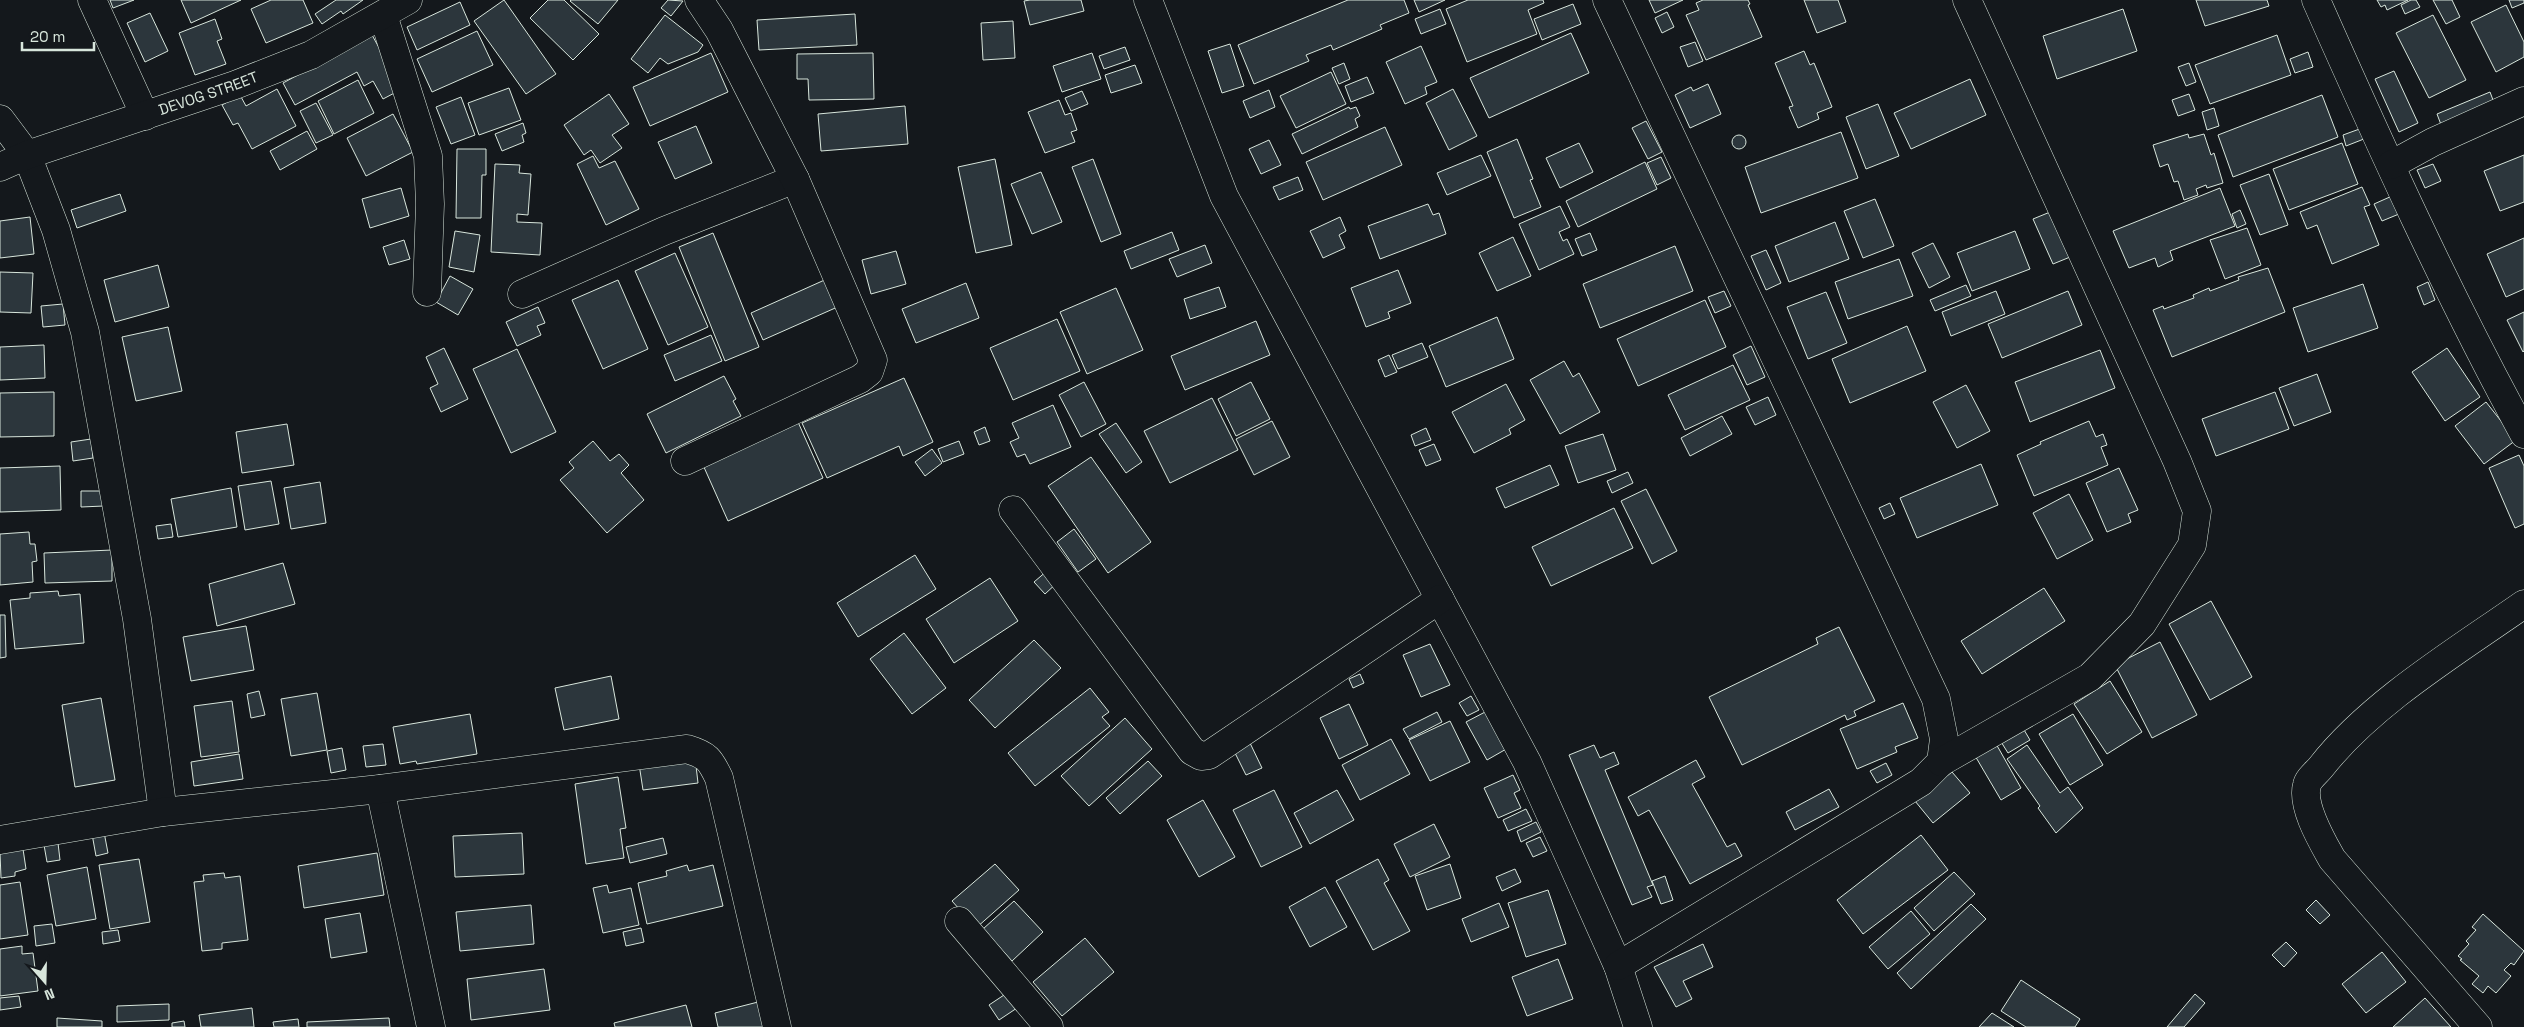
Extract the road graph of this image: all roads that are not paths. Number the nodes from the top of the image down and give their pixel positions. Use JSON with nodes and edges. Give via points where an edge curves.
{"nodes":[{"id":1,"x":92,"y":0,"type":"edge"},
{"id":2,"x":408,"y":0,"type":"edge"},
{"id":3,"x":699,"y":0,"type":"edge"},
{"id":4,"x":1148,"y":0,"type":"edge"},
{"id":5,"x":1606,"y":0,"type":"edge"},
{"id":6,"x":1968,"y":0,"type":"edge"},
{"id":7,"x":2316,"y":0,"type":"edge"},
{"id":8,"x":383,"y":15,"type":"junction"},
{"id":9,"x":2524,"y":101,"type":"edge"},
{"id":10,"x":145,"y":116,"type":"junction"},
{"id":11,"x":0,"y":118,"type":"edge"},
{"id":12,"x":27,"y":155,"type":"junction"},
{"id":13,"x":2391,"y":165,"type":"junction"},
{"id":14,"x":0,"y":167,"type":"edge"},
{"id":15,"x":796,"y":179,"type":"junction"},
{"id":16,"x":427,"y":292,"type":"dead end"},
{"id":17,"x":522,"y":294,"type":"dead end"},
{"id":18,"x":2524,"y":434,"type":"edge"},
{"id":19,"x":684,"y":461,"type":"dead end"},
{"id":20,"x":1013,"y":510,"type":"dead end"},
{"id":21,"x":1440,"y":600,"type":"junction"},
{"id":22,"x":2524,"y":604,"type":"edge"},
{"id":23,"x":1941,"y":762,"type":"junction"},
{"id":24,"x":380,"y":789,"type":"junction"},
{"id":25,"x":163,"y":812,"type":"junction"},
{"id":26,"x":0,"y":840,"type":"edge"},
{"id":27,"x":959,"y":922,"type":"dead end"},
{"id":28,"x":1618,"y":966,"type":"junction"},
{"id":29,"x":431,"y":1027,"type":"edge"},
{"id":30,"x":777,"y":1027,"type":"edge"},
{"id":31,"x":1049,"y":1027,"type":"edge"},
{"id":32,"x":1638,"y":1027,"type":"edge"},
{"id":33,"x":2478,"y":1027,"type":"edge"}],
"edges":[{"from":1,"to":10,"type":"street"},
{"from":2,"to":8,"type":"street","name":"DEVOG STREET"},
{"from":3,"to":15,"type":"street","via":[[719,30]]},
{"from":4,"to":21,"type":"street","via":[[1224,196]]},
{"from":5,"to":23,"type":"street","via":[[1936,699],[1944,739]]},
{"from":6,"to":23,"type":"street","via":[[2197,511],[2192,545],[2142,624],[2090,677]]},
{"from":7,"to":13,"type":"street"},
{"from":8,"to":10,"type":"street","name":"DEVOG STREET","via":[[311,55],[235,86]]},
{"from":8,"to":16,"type":"street","via":[[428,156]]},
{"from":9,"to":13,"type":"street","via":[[2433,142]]},
{"from":10,"to":12,"type":"street","name":"DEVOG STREET"},
{"from":11,"to":12,"type":"street"},
{"from":12,"to":14,"type":"street","name":"DEVOG STREET"},
{"from":12,"to":25,"type":"street","via":[[56,230],[85,332],[136,619]]},
{"from":13,"to":18,"type":"street","via":[[2476,346]]},
{"from":15,"to":17,"type":"street","via":[[664,231]]},
{"from":15,"to":19,"type":"street","via":[[873,360],[869,372]]},
{"from":20,"to":21,"type":"street","via":[[1192,752],[1201,756],[1209,755]]},
{"from":21,"to":28,"type":"street","via":[[1527,762]]},
{"from":22,"to":33,"type":"street","via":[[2381,709],[2336,748],[2307,784],[2307,798],[2315,828],[2332,859]]},
{"from":23,"to":28,"type":"street","via":[[1921,782]]},
{"from":24,"to":25,"type":"street"},
{"from":24,"to":29,"type":"street"},
{"from":24,"to":30,"type":"street","via":[[687,749],[704,754],[719,778]]},
{"from":25,"to":26,"type":"street"},
{"from":27,"to":31,"type":"street"},
{"from":28,"to":32,"type":"street"}]}
